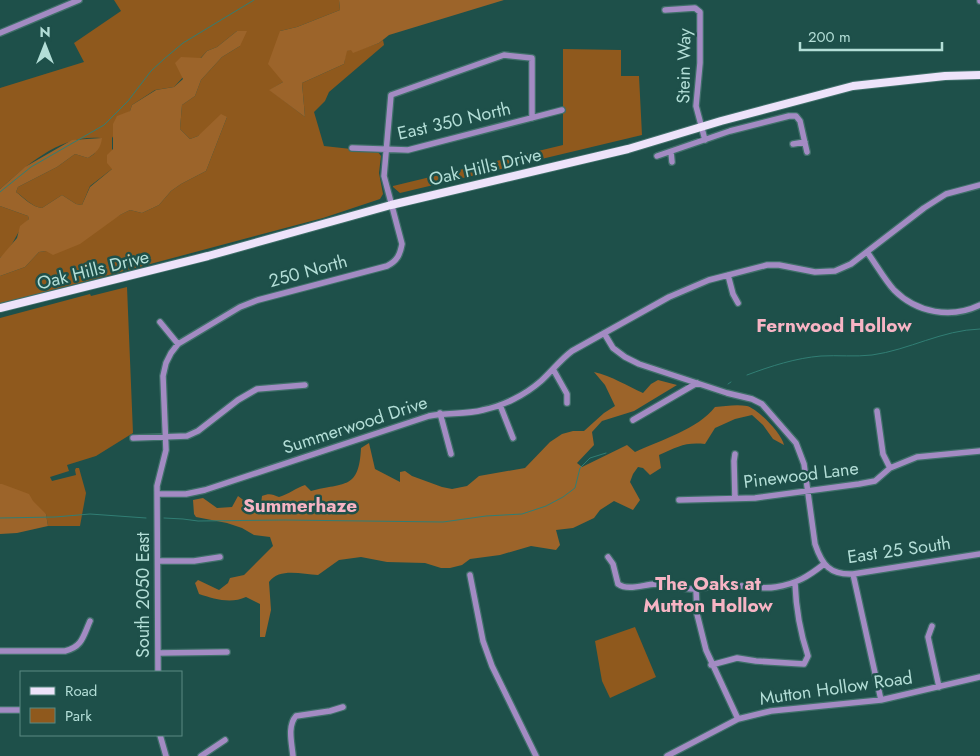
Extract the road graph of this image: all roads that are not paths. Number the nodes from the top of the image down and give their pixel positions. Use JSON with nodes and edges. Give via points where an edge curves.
{"nodes":[{"id":1,"x":79,"y":0,"type":"edge"},
{"id":2,"x":665,"y":10,"type":"dead end"},
{"id":3,"x":0,"y":32,"type":"edge"},
{"id":4,"x":980,"y":75,"type":"edge"},
{"id":5,"x":562,"y":110,"type":"dead end"},
{"id":6,"x":532,"y":118,"type":"junction"},
{"id":7,"x":701,"y":126,"type":"junction"},
{"id":8,"x":705,"y":140,"type":"junction"},
{"id":9,"x":804,"y":142,"type":"junction"},
{"id":10,"x":793,"y":144,"type":"dead end"},
{"id":11,"x":352,"y":148,"type":"dead end"},
{"id":12,"x":387,"y":150,"type":"junction"},
{"id":13,"x":671,"y":152,"type":"junction"},
{"id":14,"x":807,"y":152,"type":"dead end"},
{"id":15,"x":657,"y":156,"type":"dead end"},
{"id":16,"x":672,"y":162,"type":"dead end"},
{"id":17,"x":980,"y":186,"type":"edge"},
{"id":18,"x":391,"y":205,"type":"junction"},
{"id":19,"x":867,"y":252,"type":"junction"},
{"id":20,"x":728,"y":274,"type":"junction"},
{"id":21,"x":738,"y":303,"type":"dead end"},
{"id":22,"x":980,"y":305,"type":"edge"},
{"id":23,"x":0,"y":308,"type":"edge"},
{"id":24,"x":160,"y":322,"type":"dead end"},
{"id":25,"x":604,"y":333,"type":"junction"},
{"id":26,"x":178,"y":344,"type":"junction"},
{"id":27,"x":553,"y":369,"type":"junction"},
{"id":28,"x":697,"y":383,"type":"junction"},
{"id":29,"x":305,"y":385,"type":"dead end"},
{"id":30,"x":567,"y":403,"type":"dead end"},
{"id":31,"x":500,"y":405,"type":"junction"},
{"id":32,"x":877,"y":411,"type":"dead end"},
{"id":33,"x":440,"y":413,"type":"junction"},
{"id":34,"x":633,"y":420,"type":"dead end"},
{"id":35,"x":166,"y":437,"type":"junction"},
{"id":36,"x":133,"y":438,"type":"dead end"},
{"id":37,"x":513,"y":438,"type":"dead end"},
{"id":38,"x":980,"y":451,"type":"edge"},
{"id":39,"x":451,"y":454,"type":"dead end"},
{"id":40,"x":735,"y":454,"type":"dead end"},
{"id":41,"x":890,"y":468,"type":"junction"},
{"id":42,"x":808,"y":491,"type":"junction"},
{"id":43,"x":158,"y":494,"type":"junction"},
{"id":44,"x":735,"y":498,"type":"junction"},
{"id":45,"x":679,"y":500,"type":"dead end"},
{"id":46,"x":980,"y":554,"type":"edge"},
{"id":47,"x":220,"y":557,"type":"dead end"},
{"id":48,"x":608,"y":557,"type":"dead end"},
{"id":49,"x":158,"y":561,"type":"junction"},
{"id":50,"x":824,"y":564,"type":"junction"},
{"id":51,"x":854,"y":574,"type":"junction"},
{"id":52,"x":470,"y":575,"type":"dead end"},
{"id":53,"x":795,"y":583,"type":"junction"},
{"id":54,"x":696,"y":589,"type":"junction"},
{"id":55,"x":90,"y":622,"type":"dead end"},
{"id":56,"x":932,"y":626,"type":"dead end"},
{"id":57,"x":0,"y":651,"type":"edge"},
{"id":58,"x":227,"y":652,"type":"dead end"},
{"id":59,"x":158,"y":653,"type":"junction"},
{"id":60,"x":712,"y":665,"type":"junction"},
{"id":61,"x":158,"y":671,"type":"edge"},
{"id":62,"x":980,"y":677,"type":"edge"},
{"id":63,"x":939,"y":687,"type":"junction"},
{"id":64,"x":881,"y":700,"type":"junction"},
{"id":65,"x":343,"y":707,"type":"dead end"},
{"id":66,"x":0,"y":710,"type":"edge"},
{"id":67,"x":20,"y":710,"type":"edge"},
{"id":68,"x":738,"y":719,"type":"junction"},
{"id":69,"x":160,"y":736,"type":"edge"},
{"id":70,"x":225,"y":740,"type":"dead end"},
{"id":71,"x":166,"y":756,"type":"edge"},
{"id":72,"x":201,"y":756,"type":"edge"},
{"id":73,"x":293,"y":756,"type":"edge"},
{"id":74,"x":536,"y":756,"type":"edge"},
{"id":75,"x":667,"y":756,"type":"edge"}],
"edges":[{"from":1,"to":3,"type":"street"},
{"from":2,"to":7,"type":"street","name":"Stein Way","via":[[695,8],[700,12],[696,106]]},
{"from":4,"to":7,"type":"main road","name":"Oak Hills Drive","via":[[853,86]]},
{"from":5,"to":6,"type":"street","name":"East 350 North"},
{"from":6,"to":12,"type":"street","name":"East 350 North","via":[[408,150]]},
{"from":6,"to":12,"type":"street","via":[[532,58],[504,55],[391,95]]},
{"from":7,"to":8,"type":"street"},
{"from":7,"to":18,"type":"main road","name":"Oak Hills Drive","via":[[628,149]]},
{"from":8,"to":9,"type":"street","via":[[796,116]]},
{"from":8,"to":13,"type":"street"},
{"from":9,"to":10,"type":"street"},
{"from":9,"to":14,"type":"street"},
{"from":11,"to":12,"type":"street","name":"East 350 North"},
{"from":12,"to":18,"type":"street","via":[[384,176]]},
{"from":13,"to":15,"type":"street"},
{"from":13,"to":16,"type":"street"},
{"from":17,"to":19,"type":"street","name":"Summerwood Drive","via":[[946,194]]},
{"from":18,"to":23,"type":"main road","name":"Oak Hills Drive","via":[[208,256]]},
{"from":18,"to":26,"type":"street","name":"250 North","via":[[402,244],[395,261],[387,266],[258,300],[240,307]]},
{"from":19,"to":20,"type":"street","name":"Summerwood Drive","via":[[835,271],[815,272],[779,265]]},
{"from":19,"to":22,"type":"street","via":[[893,289],[906,301],[938,313],[967,311]]},
{"from":20,"to":21,"type":"street"},
{"from":20,"to":25,"type":"street","name":"Summerwood Drive","via":[[688,288]]},
{"from":24,"to":26,"type":"street"},
{"from":25,"to":27,"type":"street","name":"Summerwood Drive","via":[[572,351]]},
{"from":25,"to":28,"type":"street","via":[[613,348],[625,357]]},
{"from":26,"to":35,"type":"street","name":"South 2050 East","via":[[166,363],[163,376]]},
{"from":27,"to":30,"type":"street","via":[[567,394]]},
{"from":27,"to":31,"type":"street","name":"Summerwood Drive","via":[[541,382]]},
{"from":28,"to":34,"type":"street"},
{"from":28,"to":42,"type":"street","via":[[762,404],[796,443],[804,464]]},
{"from":29,"to":35,"type":"street","via":[[257,389],[198,431],[186,436]]},
{"from":31,"to":33,"type":"street","name":"Summerwood Drive","via":[[482,411]]},
{"from":31,"to":37,"type":"street"},
{"from":32,"to":41,"type":"street","via":[[883,454]]},
{"from":33,"to":39,"type":"street"},
{"from":33,"to":43,"type":"street","name":"Summerwood Drive","via":[[205,490]]},
{"from":35,"to":36,"type":"street"},
{"from":35,"to":43,"type":"street","name":"South 2050 East"},
{"from":38,"to":41,"type":"street","name":"Pinewood Lane","via":[[917,458]]},
{"from":40,"to":44,"type":"street"},
{"from":41,"to":42,"type":"street","name":"Pinewood Lane","via":[[875,481]]},
{"from":42,"to":44,"type":"street","name":"Pinewood Lane"},
{"from":42,"to":50,"type":"street","via":[[815,544]]},
{"from":43,"to":49,"type":"street","name":"South 2050 East"},
{"from":44,"to":45,"type":"street","name":"Pinewood Lane"},
{"from":46,"to":51,"type":"street","name":"East 25 South"},
{"from":47,"to":49,"type":"street"},
{"from":48,"to":54,"type":"street","via":[[622,588],[657,584]]},
{"from":49,"to":59,"type":"street","name":"South 2050 East"},
{"from":50,"to":51,"type":"street","name":"East 25 South","via":[[833,571]]},
{"from":50,"to":53,"type":"street"},
{"from":51,"to":64,"type":"street"},
{"from":52,"to":74,"type":"street","via":[[483,641],[492,666]]},
{"from":53,"to":54,"type":"street","via":[[762,588],[728,584]]},
{"from":53,"to":60,"type":"street","via":[[796,608],[808,656],[804,664],[737,658]]},
{"from":54,"to":60,"type":"street","via":[[701,634]]},
{"from":55,"to":57,"type":"street","via":[[80,644],[74,649]]},
{"from":56,"to":63,"type":"street","via":[[928,637]]},
{"from":58,"to":59,"type":"street"},
{"from":59,"to":61,"type":"street","name":"South 2050 East"},
{"from":60,"to":68,"type":"street"},
{"from":62,"to":63,"type":"street","name":"Mutton Hollow Road"},
{"from":63,"to":64,"type":"street","name":"Mutton Hollow Road"},
{"from":64,"to":68,"type":"street","name":"Mutton Hollow Road","via":[[771,711]]},
{"from":65,"to":73,"type":"street","via":[[296,716],[291,731]]},
{"from":66,"to":67,"type":"street"},
{"from":68,"to":75,"type":"street","name":"Mutton Hollow Road"},
{"from":69,"to":71,"type":"street"},
{"from":70,"to":72,"type":"street"}]}
